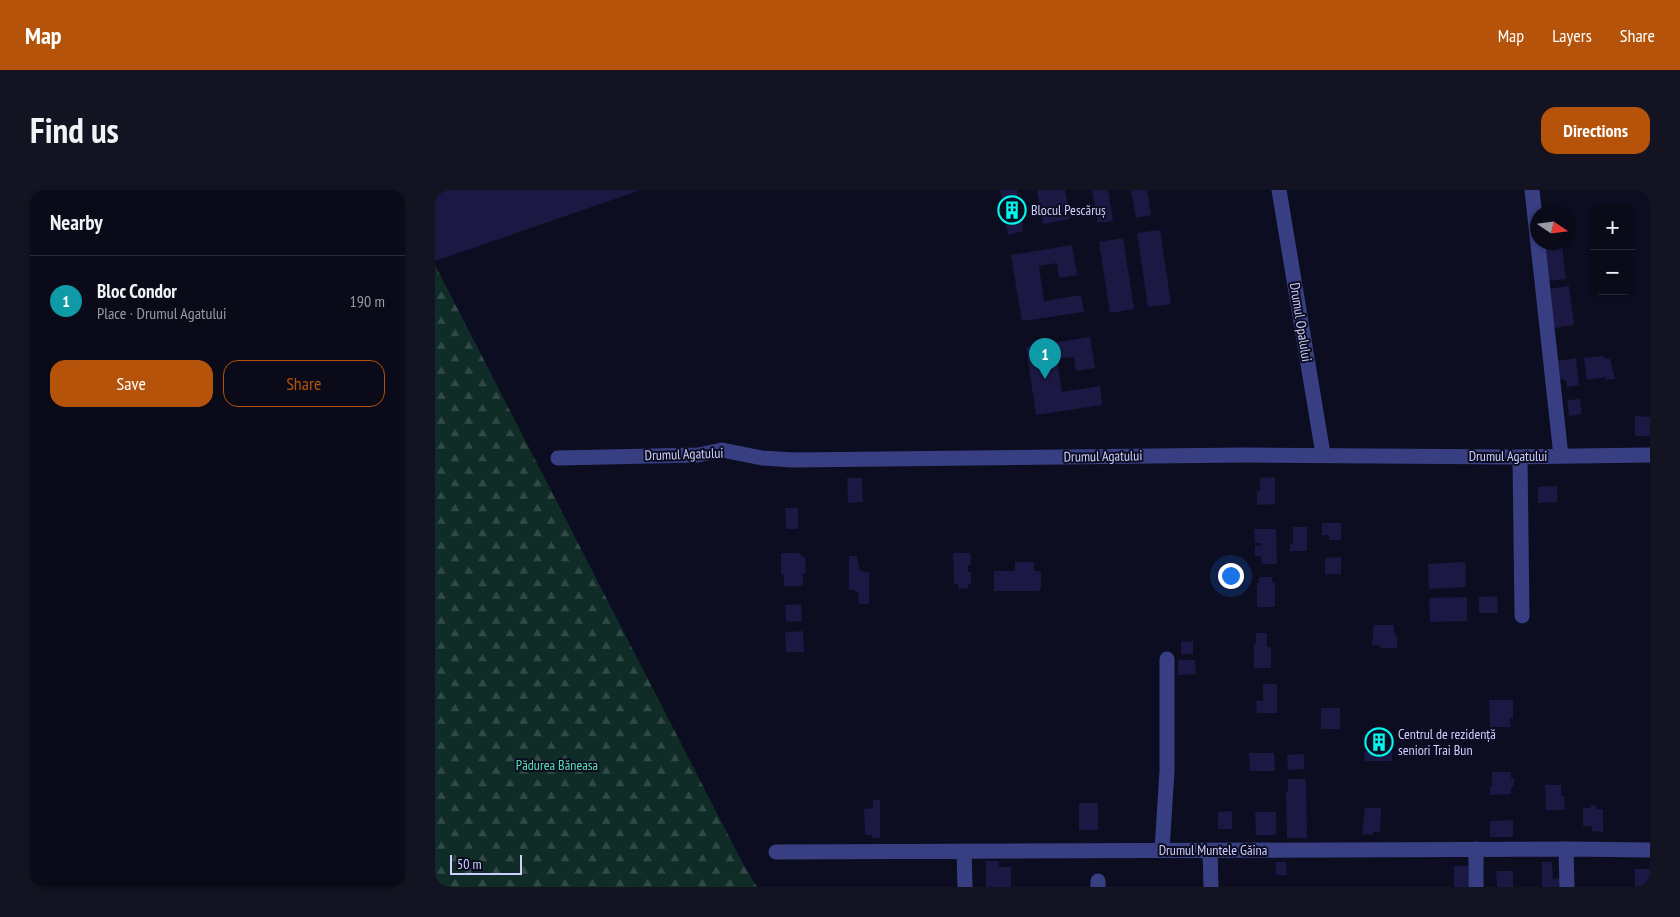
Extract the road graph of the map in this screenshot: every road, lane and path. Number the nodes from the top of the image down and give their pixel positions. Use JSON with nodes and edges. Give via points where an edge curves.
{"nodes":[{"id":1,"x":1279,"y":190,"type":"edge"},
{"id":2,"x":1532,"y":190,"type":"edge"},
{"id":3,"x":1323,"y":454,"type":"junction"},
{"id":4,"x":1650,"y":455,"type":"edge"},
{"id":5,"x":1561,"y":456,"type":"junction"},
{"id":6,"x":1520,"y":457,"type":"junction"},
{"id":7,"x":558,"y":458,"type":"dead end"},
{"id":8,"x":1522,"y":616,"type":"dead end"},
{"id":9,"x":1167,"y":659,"type":"dead end"},
{"id":10,"x":1476,"y":849,"type":"junction"},
{"id":11,"x":1565,"y":849,"type":"junction"},
{"id":12,"x":1161,"y":850,"type":"junction"},
{"id":13,"x":1210,"y":850,"type":"junction"},
{"id":14,"x":1650,"y":850,"type":"edge"},
{"id":15,"x":964,"y":851,"type":"junction"},
{"id":16,"x":776,"y":852,"type":"dead end"},
{"id":17,"x":965,"y":887,"type":"edge"},
{"id":18,"x":1211,"y":887,"type":"edge"},
{"id":19,"x":1476,"y":887,"type":"edge"},
{"id":20,"x":1567,"y":887,"type":"edge"}],
"edges":[{"from":1,"to":3,"type":"street","name":"Drumul Opalului"},
{"from":2,"to":5,"type":"street"},
{"from":3,"to":6,"type":"street","name":"Drumul Agatului"},
{"from":3,"to":7,"type":"street","name":"Drumul Agatului","via":[[793,460],[722,450],[698,455]]},
{"from":4,"to":5,"type":"street","name":"Drumul Agatului"},
{"from":5,"to":6,"type":"street","name":"Drumul Agatului"},
{"from":6,"to":8,"type":"street"},
{"from":9,"to":12,"type":"street","via":[[1167,770]]},
{"from":10,"to":11,"type":"street","name":"Drumul Muntele Găina"},
{"from":10,"to":13,"type":"street","name":"Drumul Muntele Găina"},
{"from":10,"to":19,"type":"street"},
{"from":11,"to":14,"type":"street","name":"Drumul Muntele Găina"},
{"from":11,"to":20,"type":"street"},
{"from":12,"to":13,"type":"street","name":"Drumul Muntele Găina"},
{"from":12,"to":15,"type":"street","name":"Drumul Muntele Găina"},
{"from":13,"to":18,"type":"street"},
{"from":15,"to":16,"type":"street","name":"Drumul Muntele Găina"},
{"from":15,"to":17,"type":"street"}]}
